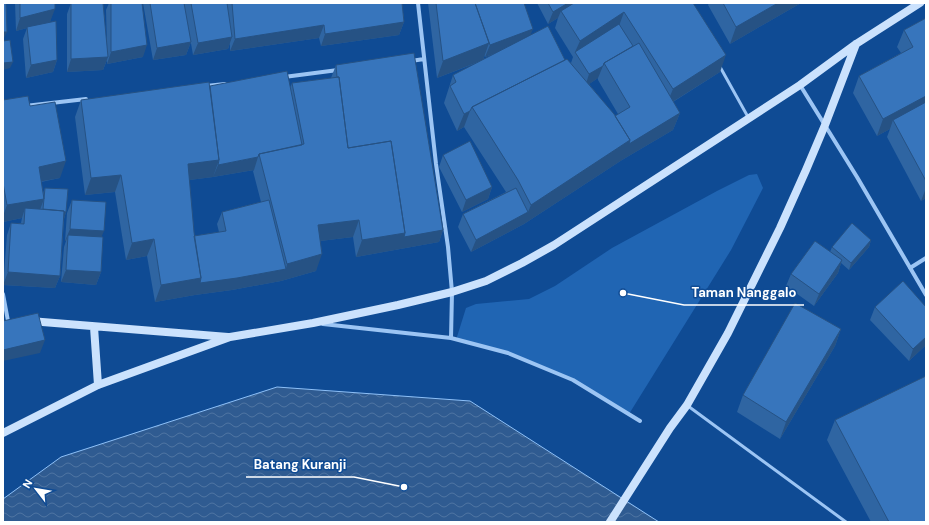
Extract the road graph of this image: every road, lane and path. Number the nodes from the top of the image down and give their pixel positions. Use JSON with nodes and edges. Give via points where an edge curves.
{"nodes":[{"id":1,"x":418,"y":3,"type":"edge"},
{"id":2,"x":920,"y":3,"type":"edge"},
{"id":3,"x":856,"y":44,"type":"junction"},
{"id":4,"x":424,"y":59,"type":"junction"},
{"id":5,"x":408,"y":61,"type":"edge"},
{"id":6,"x":718,"y":64,"type":"edge"},
{"id":7,"x":346,"y":69,"type":"edge"},
{"id":8,"x":277,"y":77,"type":"edge"},
{"id":9,"x":231,"y":83,"type":"edge"},
{"id":10,"x":800,"y":85,"type":"junction"},
{"id":11,"x":200,"y":87,"type":"edge"},
{"id":12,"x":90,"y":99,"type":"edge"},
{"id":13,"x":19,"y":107,"type":"edge"},
{"id":14,"x":748,"y":117,"type":"junction"},
{"id":15,"x":825,"y":125,"type":"junction"},
{"id":16,"x":926,"y":258,"type":"edge"},
{"id":17,"x":910,"y":268,"type":"junction"},
{"id":18,"x":452,"y":292,"type":"junction"},
{"id":19,"x":3,"y":294,"type":"edge"},
{"id":20,"x":926,"y":295,"type":"edge"},
{"id":21,"x":12,"y":321,"type":"edge"},
{"id":22,"x":313,"y":323,"type":"junction"},
{"id":23,"x":94,"y":327,"type":"junction"},
{"id":24,"x":230,"y":338,"type":"junction"},
{"id":25,"x":451,"y":338,"type":"junction"},
{"id":26,"x":98,"y":385,"type":"junction"},
{"id":27,"x":687,"y":405,"type":"junction"},
{"id":28,"x":640,"y":421,"type":"dead end"},
{"id":29,"x":3,"y":433,"type":"edge"},
{"id":30,"x":610,"y":522,"type":"edge"},
{"id":31,"x":846,"y":522,"type":"edge"}],
"edges":[{"from":1,"to":4,"type":"street"},
{"from":2,"to":3,"type":"main road"},
{"from":3,"to":10,"type":"main road"},
{"from":3,"to":15,"type":"main road"},
{"from":4,"to":5,"type":"street"},
{"from":4,"to":18,"type":"street"},
{"from":6,"to":14,"type":"lane"},
{"from":7,"to":8,"type":"street"},
{"from":9,"to":11,"type":"street"},
{"from":10,"to":14,"type":"main road"},
{"from":10,"to":15,"type":"street"},
{"from":12,"to":13,"type":"street"},
{"from":14,"to":18,"type":"main road","via":[[554,245],[486,281]]},
{"from":15,"to":17,"type":"street"},
{"from":15,"to":27,"type":"main road","via":[[783,221],[728,333]]},
{"from":16,"to":17,"type":"street"},
{"from":17,"to":20,"type":"street"},
{"from":18,"to":22,"type":"main road"},
{"from":18,"to":25,"type":"street"},
{"from":19,"to":21,"type":"street"},
{"from":21,"to":23,"type":"main road"},
{"from":22,"to":24,"type":"main road"},
{"from":22,"to":25,"type":"street"},
{"from":23,"to":24,"type":"main road"},
{"from":23,"to":26,"type":"main road"},
{"from":24,"to":26,"type":"main road"},
{"from":25,"to":28,"type":"street","via":[[508,353],[550,369]]},
{"from":26,"to":29,"type":"main road"},
{"from":27,"to":30,"type":"main road"},
{"from":27,"to":31,"type":"lane"}]}
